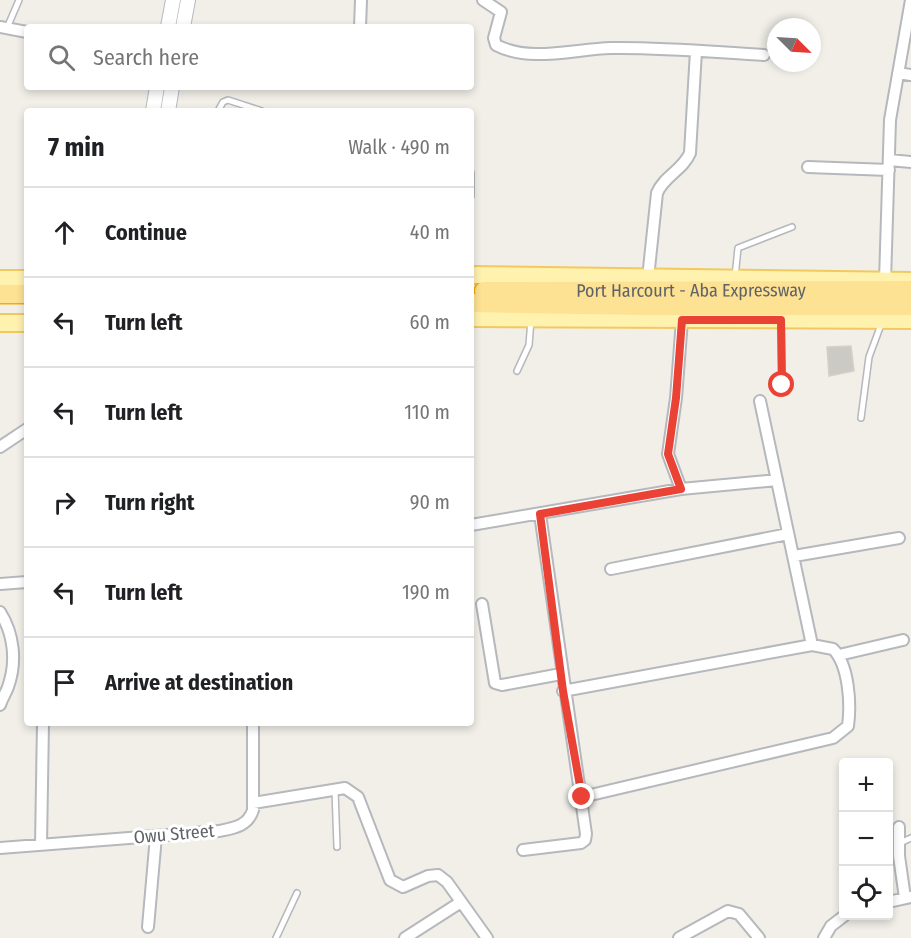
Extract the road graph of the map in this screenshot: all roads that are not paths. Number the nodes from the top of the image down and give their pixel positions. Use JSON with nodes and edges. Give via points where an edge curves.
{"nodes":[{"id":1,"x":19,"y":0,"type":"edge"},
{"id":2,"x":173,"y":0,"type":"edge"},
{"id":3,"x":188,"y":0,"type":"edge"},
{"id":4,"x":361,"y":0,"type":"edge"},
{"id":5,"x":483,"y":0,"type":"edge"},
{"id":6,"x":911,"y":0,"type":"edge"},
{"id":7,"x":169,"y":24,"type":"edge"},
{"id":8,"x":184,"y":24,"type":"edge"},
{"id":9,"x":360,"y":24,"type":"edge"},
{"id":10,"x":3,"y":28,"type":"edge"},
{"id":11,"x":24,"y":32,"type":"edge"},
{"id":12,"x":696,"y":51,"type":"junction"},
{"id":13,"x":764,"y":55,"type":"dead end"},
{"id":14,"x":898,"y":73,"type":"junction"},
{"id":15,"x":911,"y":75,"type":"edge"},
{"id":16,"x":156,"y":90,"type":"edge"},
{"id":17,"x":172,"y":90,"type":"edge"},
{"id":18,"x":154,"y":108,"type":"edge"},
{"id":19,"x":168,"y":108,"type":"edge"},
{"id":20,"x":220,"y":108,"type":"edge"},
{"id":21,"x":253,"y":108,"type":"edge"},
{"id":22,"x":911,"y":162,"type":"edge"},
{"id":23,"x":889,"y":165,"type":"junction"},
{"id":24,"x":808,"y":167,"type":"dead end"},
{"id":25,"x":792,"y":227,"type":"dead end"},
{"id":26,"x":474,"y":275,"type":"edge"},
{"id":27,"x":648,"y":278,"type":"junction"},
{"id":28,"x":0,"y":279,"type":"edge"},
{"id":29,"x":24,"y":279,"type":"edge"},
{"id":30,"x":735,"y":279,"type":"junction"},
{"id":31,"x":911,"y":280,"type":"edge"},
{"id":32,"x":885,"y":281,"type":"junction"},
{"id":33,"x":911,"y":290,"type":"edge"},
{"id":34,"x":474,"y":291,"type":"edge"},
{"id":35,"x":0,"y":294,"type":"edge"},
{"id":36,"x":24,"y":294,"type":"edge"},
{"id":37,"x":474,"y":303,"type":"edge"},
{"id":38,"x":0,"y":305,"type":"edge"},
{"id":39,"x":24,"y":305,"type":"edge"},
{"id":40,"x":911,"y":306,"type":"edge"},
{"id":41,"x":474,"y":318,"type":"edge"},
{"id":42,"x":531,"y":318,"type":"junction"},
{"id":43,"x":682,"y":320,"type":"junction"},
{"id":44,"x":781,"y":320,"type":"junction"},
{"id":45,"x":883,"y":320,"type":"junction"},
{"id":46,"x":911,"y":320,"type":"edge"},
{"id":47,"x":0,"y":323,"type":"edge"},
{"id":48,"x":24,"y":323,"type":"edge"},
{"id":49,"x":517,"y":371,"type":"dead end"},
{"id":50,"x":782,"y":385,"type":"dead end"},
{"id":51,"x":760,"y":402,"type":"dead end"},
{"id":52,"x":861,"y":418,"type":"dead end"},
{"id":53,"x":24,"y":431,"type":"edge"},
{"id":54,"x":0,"y":447,"type":"edge"},
{"id":55,"x":777,"y":480,"type":"junction"},
{"id":56,"x":681,"y":489,"type":"junction"},
{"id":57,"x":540,"y":514,"type":"junction"},
{"id":58,"x":474,"y":525,"type":"edge"},
{"id":59,"x":788,"y":534,"type":"junction"},
{"id":60,"x":899,"y":538,"type":"dead end"},
{"id":61,"x":794,"y":556,"type":"junction"},
{"id":62,"x":611,"y":569,"type":"dead end"},
{"id":63,"x":24,"y":582,"type":"edge"},
{"id":64,"x":0,"y":584,"type":"edge"},
{"id":65,"x":482,"y":604,"type":"dead end"},
{"id":66,"x":0,"y":612,"type":"edge"},
{"id":67,"x":903,"y":640,"type":"dead end"},
{"id":68,"x":812,"y":645,"type":"junction"},
{"id":69,"x":839,"y":655,"type":"junction"},
{"id":70,"x":561,"y":674,"type":"junction"},
{"id":71,"x":563,"y":691,"type":"junction"},
{"id":72,"x":0,"y":705,"type":"edge"},
{"id":73,"x":43,"y":726,"type":"edge"},
{"id":74,"x":253,"y":726,"type":"edge"},
{"id":75,"x":335,"y":790,"type":"junction"},
{"id":76,"x":582,"y":797,"type":"junction"},
{"id":77,"x":253,"y":803,"type":"junction"},
{"id":78,"x":899,"y":827,"type":"dead end"},
{"id":79,"x":156,"y":836,"type":"junction"},
{"id":80,"x":911,"y":838,"type":"edge"},
{"id":81,"x":899,"y":843,"type":"junction"},
{"id":82,"x":41,"y":845,"type":"junction"},
{"id":83,"x":337,"y":847,"type":"dead end"},
{"id":84,"x":0,"y":848,"type":"edge"},
{"id":85,"x":523,"y":850,"type":"dead end"},
{"id":86,"x":297,"y":893,"type":"dead end"},
{"id":87,"x":908,"y":898,"type":"edge"},
{"id":88,"x":893,"y":901,"type":"edge"},
{"id":89,"x":461,"y":902,"type":"junction"},
{"id":90,"x":839,"y":920,"type":"edge"},
{"id":91,"x":148,"y":927,"type":"dead end"},
{"id":92,"x":822,"y":937,"type":"edge"},
{"id":93,"x":276,"y":938,"type":"edge"},
{"id":94,"x":405,"y":938,"type":"edge"},
{"id":95,"x":487,"y":938,"type":"edge"},
{"id":96,"x":679,"y":938,"type":"edge"},
{"id":97,"x":759,"y":938,"type":"edge"}],
"edges":[{"from":1,"to":10,"type":"lane"},
{"from":2,"to":7,"type":"main road"},
{"from":3,"to":8,"type":"main road"},
{"from":4,"to":9,"type":"street"},
{"from":5,"to":12,"type":"street","via":[[501,12],[494,38],[496,45],[514,51]]},
{"from":6,"to":14,"type":"street"},
{"from":10,"to":11,"type":"street"},
{"from":12,"to":13,"type":"street"},
{"from":12,"to":27,"type":"street","via":[[690,153],[657,193]]},
{"from":14,"to":15,"type":"street"},
{"from":14,"to":23,"type":"street","via":[[890,120]]},
{"from":16,"to":18,"type":"main road"},
{"from":17,"to":19,"type":"main road"},
{"from":20,"to":21,"type":"lane","via":[[228,100]]},
{"from":22,"to":23,"type":"street"},
{"from":23,"to":24,"type":"street"},
{"from":23,"to":32,"type":"street"},
{"from":25,"to":30,"type":"lane","via":[[736,249]]},
{"from":26,"to":27,"type":"main road"},
{"from":27,"to":30,"type":"main road"},
{"from":28,"to":29,"type":"main road"},
{"from":30,"to":32,"type":"main road"},
{"from":31,"to":32,"type":"main road"},
{"from":33,"to":34,"type":"highway","name":"Port Harcourt - Aba Expressway"},
{"from":35,"to":36,"type":"highway"},
{"from":37,"to":40,"type":"highway","name":"Port Harcourt - Aba Expressway"},
{"from":38,"to":39,"type":"highway"},
{"from":41,"to":42,"type":"main road"},
{"from":42,"to":43,"type":"main road"},
{"from":42,"to":49,"type":"lane","via":[[529,345]]},
{"from":43,"to":44,"type":"main road"},
{"from":43,"to":56,"type":"street","via":[[668,454]]},
{"from":44,"to":45,"type":"main road"},
{"from":44,"to":50,"type":"lane"},
{"from":45,"to":46,"type":"main road"},
{"from":45,"to":52,"type":"lane","via":[[870,357]]},
{"from":47,"to":48,"type":"main road"},
{"from":51,"to":55,"type":"street"},
{"from":53,"to":54,"type":"street"},
{"from":55,"to":56,"type":"street"},
{"from":55,"to":59,"type":"street"},
{"from":56,"to":57,"type":"street"},
{"from":57,"to":58,"type":"street"},
{"from":57,"to":70,"type":"street"},
{"from":59,"to":61,"type":"street"},
{"from":59,"to":62,"type":"street"},
{"from":60,"to":61,"type":"street"},
{"from":61,"to":68,"type":"street"},
{"from":63,"to":64,"type":"street"},
{"from":65,"to":70,"type":"street","via":[[495,683]]},
{"from":66,"to":72,"type":"street","via":[[8,625],[13,648],[8,687]]},
{"from":67,"to":69,"type":"street"},
{"from":68,"to":69,"type":"street","via":[[828,646]]},
{"from":68,"to":71,"type":"street"},
{"from":69,"to":76,"type":"street","via":[[849,714],[848,726],[833,738]]},
{"from":70,"to":71,"type":"street"},
{"from":71,"to":76,"type":"street"},
{"from":73,"to":82,"type":"street"},
{"from":74,"to":77,"type":"street"},
{"from":75,"to":77,"type":"street"},
{"from":75,"to":83,"type":"lane"},
{"from":75,"to":89,"type":"street","via":[[351,790],[358,797],[394,884],[404,887],[438,875]]},
{"from":76,"to":85,"type":"street","via":[[585,840]]},
{"from":77,"to":79,"type":"street","name":"Owu Street","via":[[248,820],[234,828]]},
{"from":78,"to":81,"type":"street"},
{"from":79,"to":82,"type":"street","name":"Owu Street"},
{"from":79,"to":91,"type":"street"},
{"from":80,"to":81,"type":"lane"},
{"from":81,"to":87,"type":"street"},
{"from":82,"to":84,"type":"street","name":"Owu Street"},
{"from":86,"to":93,"type":"lane"},
{"from":87,"to":88,"type":"street"},
{"from":89,"to":94,"type":"street"},
{"from":89,"to":95,"type":"street"},
{"from":90,"to":92,"type":"street"},
{"from":96,"to":97,"type":"street","via":[[728,911],[739,914]]}]}
